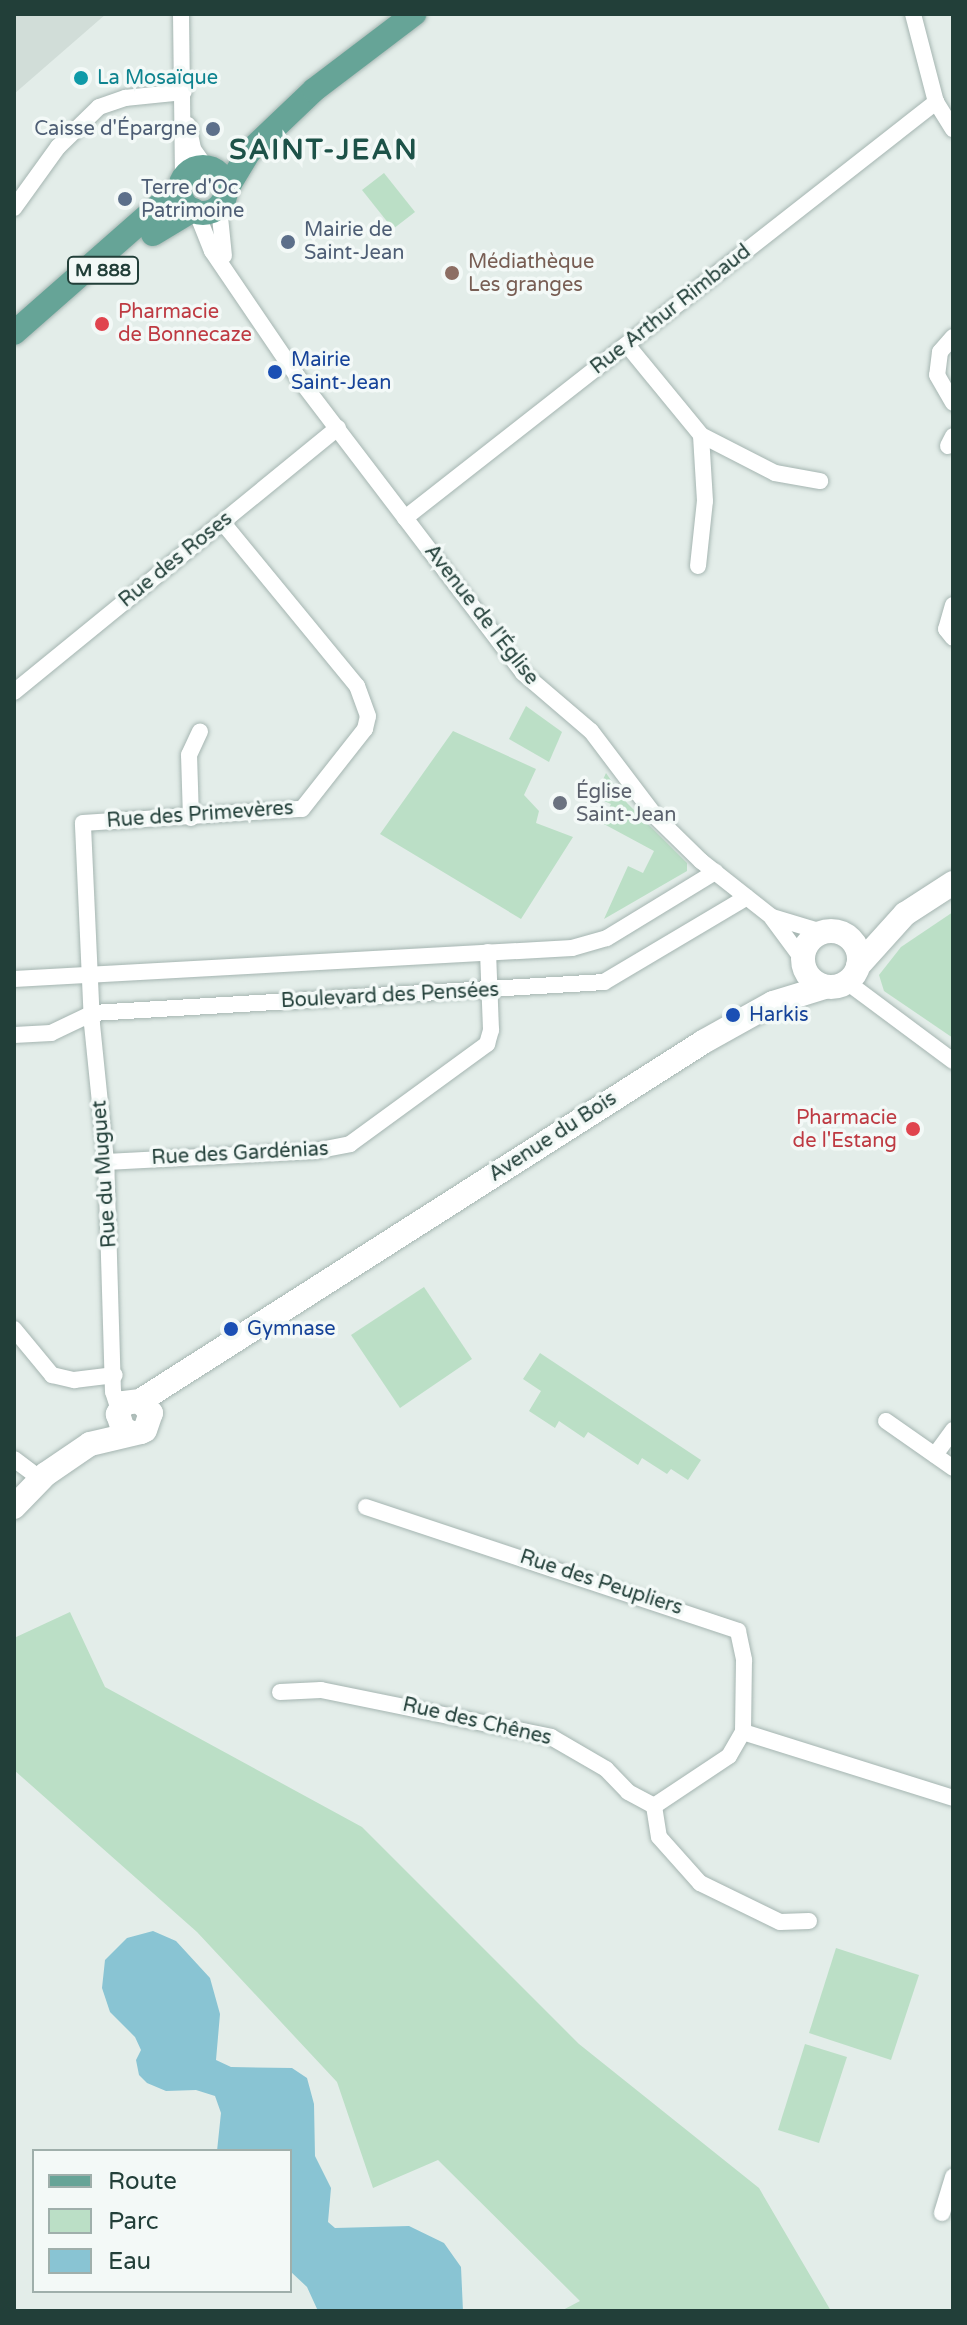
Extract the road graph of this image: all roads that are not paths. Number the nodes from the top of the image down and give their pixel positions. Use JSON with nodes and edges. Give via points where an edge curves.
{"nodes":[{"id":1,"x":181,"y":14,"type":"edge"},
{"id":2,"x":414,"y":14,"type":"edge"},
{"id":3,"x":913,"y":14,"type":"edge"},
{"id":4,"x":314,"y":90,"type":"junction"},
{"id":5,"x":184,"y":92,"type":"junction"},
{"id":6,"x":936,"y":102,"type":"junction"},
{"id":7,"x":184,"y":121,"type":"junction"},
{"id":8,"x":953,"y":129,"type":"edge"},
{"id":9,"x":207,"y":167,"type":"junction"},
{"id":10,"x":181,"y":183,"type":"junction"},
{"id":11,"x":209,"y":205,"type":"junction"},
{"id":12,"x":14,"y":208,"type":"edge"},
{"id":13,"x":14,"y":333,"type":"edge"},
{"id":14,"x":953,"y":337,"type":"edge"},
{"id":15,"x":628,"y":346,"type":"junction"},
{"id":16,"x":953,"y":403,"type":"edge"},
{"id":17,"x":338,"y":428,"type":"junction"},
{"id":18,"x":701,"y":435,"type":"junction"},
{"id":19,"x":820,"y":481,"type":"dead end"},
{"id":20,"x":405,"y":518,"type":"junction"},
{"id":21,"x":223,"y":523,"type":"junction"},
{"id":22,"x":698,"y":566,"type":"dead end"},
{"id":23,"x":953,"y":605,"type":"edge"},
{"id":24,"x":953,"y":638,"type":"edge"},
{"id":25,"x":14,"y":692,"type":"edge"},
{"id":26,"x":200,"y":731,"type":"dead end"},
{"id":27,"x":191,"y":818,"type":"junction"},
{"id":28,"x":715,"y":872,"type":"junction"},
{"id":29,"x":953,"y":883,"type":"edge"},
{"id":30,"x":747,"y":897,"type":"junction"},
{"id":31,"x":905,"y":914,"type":"junction"},
{"id":32,"x":772,"y":917,"type":"junction"},
{"id":33,"x":834,"y":934,"type":"junction"},
{"id":34,"x":488,"y":952,"type":"junction"},
{"id":35,"x":803,"y":962,"type":"junction"},
{"id":36,"x":92,"y":974,"type":"junction"},
{"id":37,"x":844,"y":978,"type":"junction"},
{"id":38,"x":14,"y":979,"type":"edge"},
{"id":39,"x":490,"y":991,"type":"junction"},
{"id":40,"x":773,"y":1003,"type":"junction"},
{"id":41,"x":93,"y":1013,"type":"junction"},
{"id":42,"x":14,"y":1035,"type":"edge"},
{"id":43,"x":953,"y":1061,"type":"edge"},
{"id":44,"x":106,"y":1162,"type":"junction"},
{"id":45,"x":14,"y":1329,"type":"edge"},
{"id":46,"x":115,"y":1375,"type":"junction"},
{"id":47,"x":132,"y":1413,"type":"junction"},
{"id":48,"x":886,"y":1421,"type":"dead end"},
{"id":49,"x":953,"y":1430,"type":"edge"},
{"id":50,"x":935,"y":1455,"type":"junction"},
{"id":51,"x":14,"y":1459,"type":"edge"},
{"id":52,"x":953,"y":1468,"type":"edge"},
{"id":53,"x":43,"y":1476,"type":"junction"},
{"id":54,"x":14,"y":1507,"type":"edge"},
{"id":55,"x":366,"y":1507,"type":"dead end"},
{"id":56,"x":280,"y":1692,"type":"dead end"},
{"id":57,"x":743,"y":1732,"type":"junction"},
{"id":58,"x":953,"y":1798,"type":"edge"},
{"id":59,"x":654,"y":1806,"type":"junction"},
{"id":60,"x":809,"y":1921,"type":"dead end"},
{"id":61,"x":953,"y":2177,"type":"edge"},
{"id":62,"x":942,"y":2213,"type":"dead end"}],
"edges":[{"from":1,"to":5,"type":"street"},
{"from":2,"to":4,"type":"main road"},
{"from":3,"to":6,"type":"street"},
{"from":4,"to":9,"type":"main road"},
{"from":4,"to":11,"type":"main road","via":[[249,152]]},
{"from":5,"to":7,"type":"street"},
{"from":5,"to":12,"type":"street","via":[[125,98],[99,107],[58,147]]},
{"from":6,"to":8,"type":"street"},
{"from":6,"to":15,"type":"street","name":"Rue Arthur Rimbaud"},
{"from":7,"to":9,"type":"street"},
{"from":7,"to":10,"type":"street"},
{"from":9,"to":10,"type":"main road"},
{"from":9,"to":11,"type":"main road","via":[[222,176]]},
{"from":10,"to":11,"type":"main road"},
{"from":10,"to":13,"type":"main road","number":"M 888"},
{"from":11,"to":13,"type":"main road","number":"M 888","via":[[173,217]]},
{"from":11,"to":17,"type":"street","name":"Avenue de l'Église","via":[[212,251]]},
{"from":14,"to":16,"type":"street","via":[[940,352],[937,375]]},
{"from":15,"to":18,"type":"street"},
{"from":15,"to":20,"type":"street","name":"Rue Arthur Rimbaud"},
{"from":17,"to":20,"type":"street","name":"Avenue de l'Église"},
{"from":17,"to":21,"type":"street","name":"Rue des Roses"},
{"from":18,"to":19,"type":"street","via":[[775,473]]},
{"from":18,"to":22,"type":"street","via":[[705,501]]},
{"from":20,"to":28,"type":"street","name":"Avenue de l'Église","via":[[523,673],[591,731],[656,817]]},
{"from":21,"to":25,"type":"street","name":"Rue des Roses"},
{"from":21,"to":27,"type":"street","name":"Rue des Primevères","via":[[357,686],[368,716],[365,729],[302,809]]},
{"from":23,"to":24,"type":"street","via":[[946,629]]},
{"from":26,"to":27,"type":"street","via":[[189,755]]},
{"from":27,"to":36,"type":"street","name":"Rue des Primevères","via":[[83,823]]},
{"from":28,"to":30,"type":"street","name":"Avenue de l'Église"},
{"from":28,"to":34,"type":"street","name":"Boulevard des Pensées","via":[[598,941],[572,948]]},
{"from":29,"to":31,"type":"street"},
{"from":30,"to":32,"type":"street","name":"Avenue de l'Église"},
{"from":30,"to":39,"type":"street","name":"Boulevard des Pensées","via":[[604,982]]},
{"from":31,"to":33,"type":"street"},
{"from":31,"to":37,"type":"street"},
{"from":32,"to":33,"type":"street","name":"Avenue de l'Église"},
{"from":32,"to":35,"type":"street","name":"Avenue de l'Église"},
{"from":33,"to":35,"type":"street","via":[[812,938]]},
{"from":33,"to":37,"type":"street","via":[[856,945]]},
{"from":34,"to":36,"type":"street","name":"Boulevard des Pensées"},
{"from":34,"to":39,"type":"street","name":"Rue des Gardénias"},
{"from":35,"to":37,"type":"street","via":[[810,978]]},
{"from":35,"to":40,"type":"street","name":"Avenue du Bois"},
{"from":36,"to":38,"type":"street","name":"Boulevard des Pensées"},
{"from":36,"to":41,"type":"street","name":"Rue du Muguet"},
{"from":37,"to":40,"type":"street","name":"Avenue du Bois"},
{"from":37,"to":43,"type":"street"},
{"from":39,"to":41,"type":"street","name":"Boulevard des Pensées"},
{"from":39,"to":44,"type":"street","name":"Rue des Gardénias","via":[[491,1030],[478,1056],[350,1144],[315,1151]]},
{"from":40,"to":47,"type":"street","name":"Avenue du Bois","via":[[651,1074]]},
{"from":41,"to":42,"type":"street","name":"Boulevard des Pensées","via":[[51,1033]]},
{"from":41,"to":44,"type":"street","name":"Rue du Muguet"},
{"from":44,"to":46,"type":"street","name":"Rue du Muguet"},
{"from":45,"to":46,"type":"street","via":[[52,1375],[74,1380]]},
{"from":46,"to":47,"type":"street","name":"Rue du Muguet"},
{"from":47,"to":53,"type":"street","name":"Avenue du Bois"},
{"from":48,"to":50,"type":"street"},
{"from":49,"to":50,"type":"street"},
{"from":50,"to":52,"type":"street"},
{"from":51,"to":53,"type":"street"},
{"from":53,"to":54,"type":"street","name":"Avenue du Bois"},
{"from":55,"to":57,"type":"street","name":"Rue des Peupliers","via":[[738,1631],[744,1660]]},
{"from":56,"to":59,"type":"street","name":"Rue des Chênes","via":[[321,1690],[551,1737],[606,1769],[628,1792]]},
{"from":57,"to":58,"type":"street"},
{"from":57,"to":59,"type":"street","via":[[729,1756]]},
{"from":59,"to":60,"type":"street","via":[[659,1837],[700,1883],[780,1922]]},
{"from":61,"to":62,"type":"street"}]}
